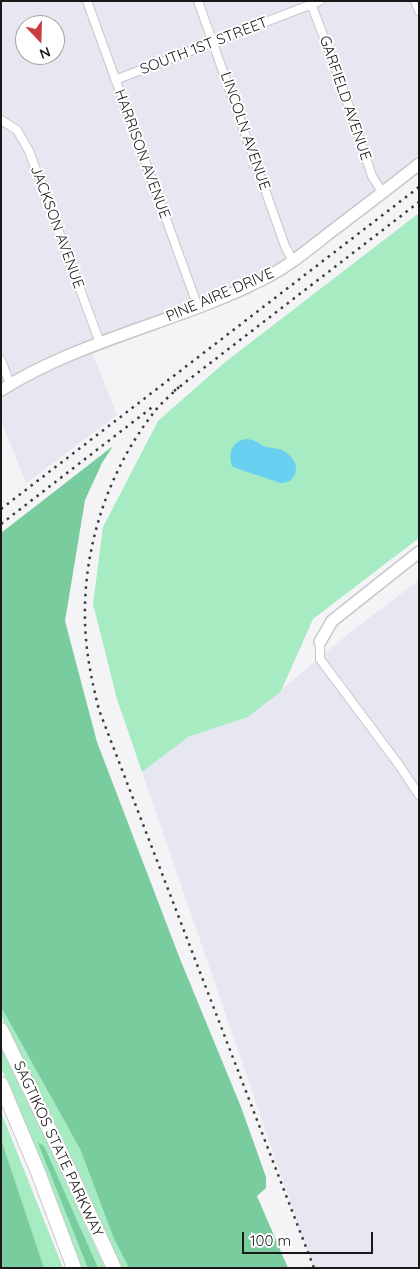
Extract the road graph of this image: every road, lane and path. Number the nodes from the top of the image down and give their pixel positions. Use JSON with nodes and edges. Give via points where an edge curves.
{"nodes":[{"id":1,"x":87,"y":1,"type":"edge"},
{"id":2,"x":198,"y":1,"type":"edge"},
{"id":3,"x":320,"y":1,"type":"edge"},
{"id":4,"x":415,"y":1,"type":"edge"},
{"id":5,"x":311,"y":3,"type":"edge"},
{"id":6,"x":419,"y":11,"type":"edge"},
{"id":7,"x":214,"y":42,"type":"junction"},
{"id":8,"x":116,"y":80,"type":"junction"},
{"id":9,"x":1,"y":120,"type":"edge"},
{"id":10,"x":419,"y":164,"type":"edge"},
{"id":11,"x":382,"y":192,"type":"junction"},
{"id":12,"x":294,"y":261,"type":"junction"},
{"id":13,"x":198,"y":307,"type":"junction"},
{"id":14,"x":100,"y":343,"type":"junction"},
{"id":15,"x":1,"y":360,"type":"edge"},
{"id":16,"x":6,"y":387,"type":"edge"},
{"id":17,"x":419,"y":552,"type":"edge"},
{"id":18,"x":320,"y":642,"type":"joint"},
{"id":19,"x":419,"y":795,"type":"edge"},
{"id":20,"x":1,"y":1030,"type":"edge"},
{"id":21,"x":1,"y":1084,"type":"edge"},
{"id":22,"x":74,"y":1268,"type":"edge"},
{"id":23,"x":114,"y":1268,"type":"edge"}],
"edges":[{"from":1,"to":8,"type":"street","name":"HARRISON AVENUE"},
{"from":2,"to":7,"type":"street","name":"LINCOLN AVENUE"},
{"from":3,"to":5,"type":"street","name":"SOUTH 1ST STREET"},
{"from":4,"to":6,"type":"street"},
{"from":5,"to":7,"type":"street","name":"SOUTH 1ST STREET"},
{"from":5,"to":11,"type":"street","name":"GARFIELD AVENUE","via":[[372,176]]},
{"from":7,"to":8,"type":"street","name":"SOUTH 1ST STREET"},
{"from":7,"to":12,"type":"street","name":"LINCOLN AVENUE","via":[[285,246]]},
{"from":8,"to":13,"type":"street","name":"HARRISON AVENUE"},
{"from":9,"to":14,"type":"street","name":"JACKSON AVENUE","via":[[16,130],[29,151]]},
{"from":10,"to":11,"type":"street","name":"PINE AIRE DRIVE"},
{"from":11,"to":12,"type":"street","name":"PINE AIRE DRIVE"},
{"from":12,"to":13,"type":"street","name":"PINE AIRE DRIVE","via":[[255,284]]},
{"from":13,"to":14,"type":"street","name":"PINE AIRE DRIVE"},
{"from":14,"to":16,"type":"street","name":"PINE AIRE DRIVE","via":[[51,362]]},
{"from":15,"to":16,"type":"street"},
{"from":17,"to":18,"type":"street","via":[[332,620]]},
{"from":18,"to":19,"type":"street","via":[[320,659]]},
{"from":20,"to":23,"type":"highway","name":"SAGTIKOS STATE PARKWAY"},
{"from":21,"to":22,"type":"highway","name":"SAGTIKOS STATE PARKWAY"}]}
